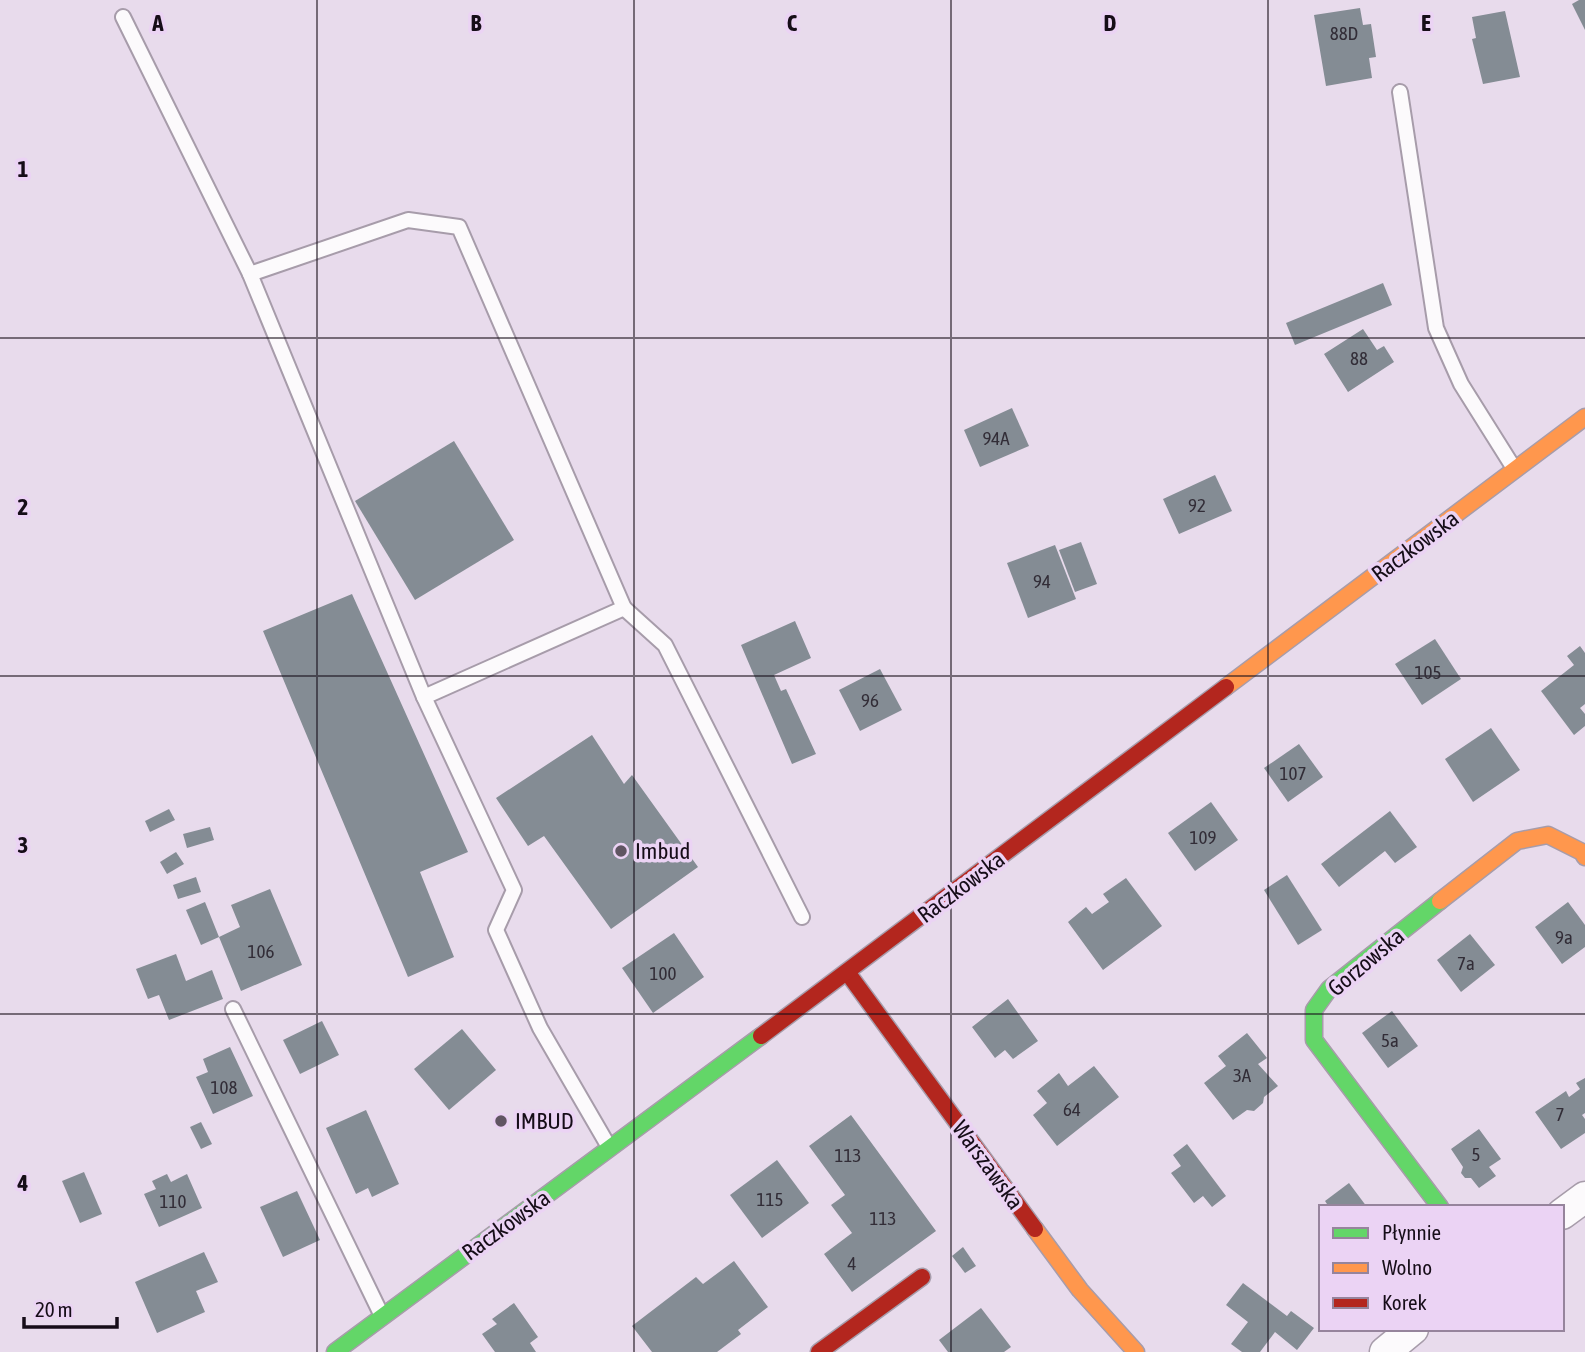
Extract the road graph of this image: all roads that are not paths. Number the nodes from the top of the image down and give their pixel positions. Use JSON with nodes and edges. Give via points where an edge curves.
{"nodes":[{"id":1,"x":123,"y":17,"type":"dead end"},
{"id":2,"x":1400,"y":92,"type":"dead end"},
{"id":3,"x":250,"y":274,"type":"junction"},
{"id":4,"x":1585,"y":417,"type":"edge"},
{"id":5,"x":1515,"y":470,"type":"junction"},
{"id":6,"x":624,"y":608,"type":"junction"},
{"id":7,"x":424,"y":697,"type":"junction"},
{"id":8,"x":1585,"y":857,"type":"edge"},
{"id":9,"x":802,"y":917,"type":"dead end"},
{"id":10,"x":847,"y":972,"type":"junction"},
{"id":11,"x":233,"y":1009,"type":"dead end"},
{"id":12,"x":610,"y":1148,"type":"junction"},
{"id":13,"x":1585,"y":1197,"type":"edge"},
{"id":14,"x":1438,"y":1205,"type":"edge"},
{"id":15,"x":1564,"y":1213,"type":"edge"},
{"id":16,"x":922,"y":1277,"type":"dead end"},
{"id":17,"x":382,"y":1317,"type":"junction"},
{"id":18,"x":1411,"y":1331,"type":"edge"},
{"id":19,"x":335,"y":1352,"type":"edge"},
{"id":20,"x":819,"y":1352,"type":"edge"},
{"id":21,"x":1136,"y":1352,"type":"edge"},
{"id":22,"x":1385,"y":1352,"type":"edge"}],
"edges":[{"from":1,"to":3,"type":"lane"},
{"from":2,"to":5,"type":"lane","via":[[1436,328],[1461,384]]},
{"from":3,"to":6,"type":"lane","via":[[408,220],[459,227]]},
{"from":3,"to":7,"type":"lane"},
{"from":4,"to":5,"type":"street","name":"Raczkowska"},
{"from":5,"to":10,"type":"street","name":"Raczkowska"},
{"from":6,"to":7,"type":"lane"},
{"from":6,"to":9,"type":"lane","via":[[665,645]]},
{"from":7,"to":12,"type":"lane","via":[[514,890],[496,930],[540,1028]]},
{"from":8,"to":14,"type":"street","name":"Gorzowska","via":[[1548,835],[1517,841],[1329,989],[1314,1010],[1314,1040]]},
{"from":10,"to":12,"type":"street","name":"Raczkowska"},
{"from":10,"to":21,"type":"street","name":"Warszawska","via":[[1080,1290]]},
{"from":11,"to":17,"type":"lane"},
{"from":12,"to":17,"type":"street","name":"Raczkowska"},
{"from":13,"to":15,"type":"street"},
{"from":16,"to":20,"type":"street"},
{"from":17,"to":19,"type":"street","name":"Raczkowska"},
{"from":18,"to":22,"type":"street"}]}
